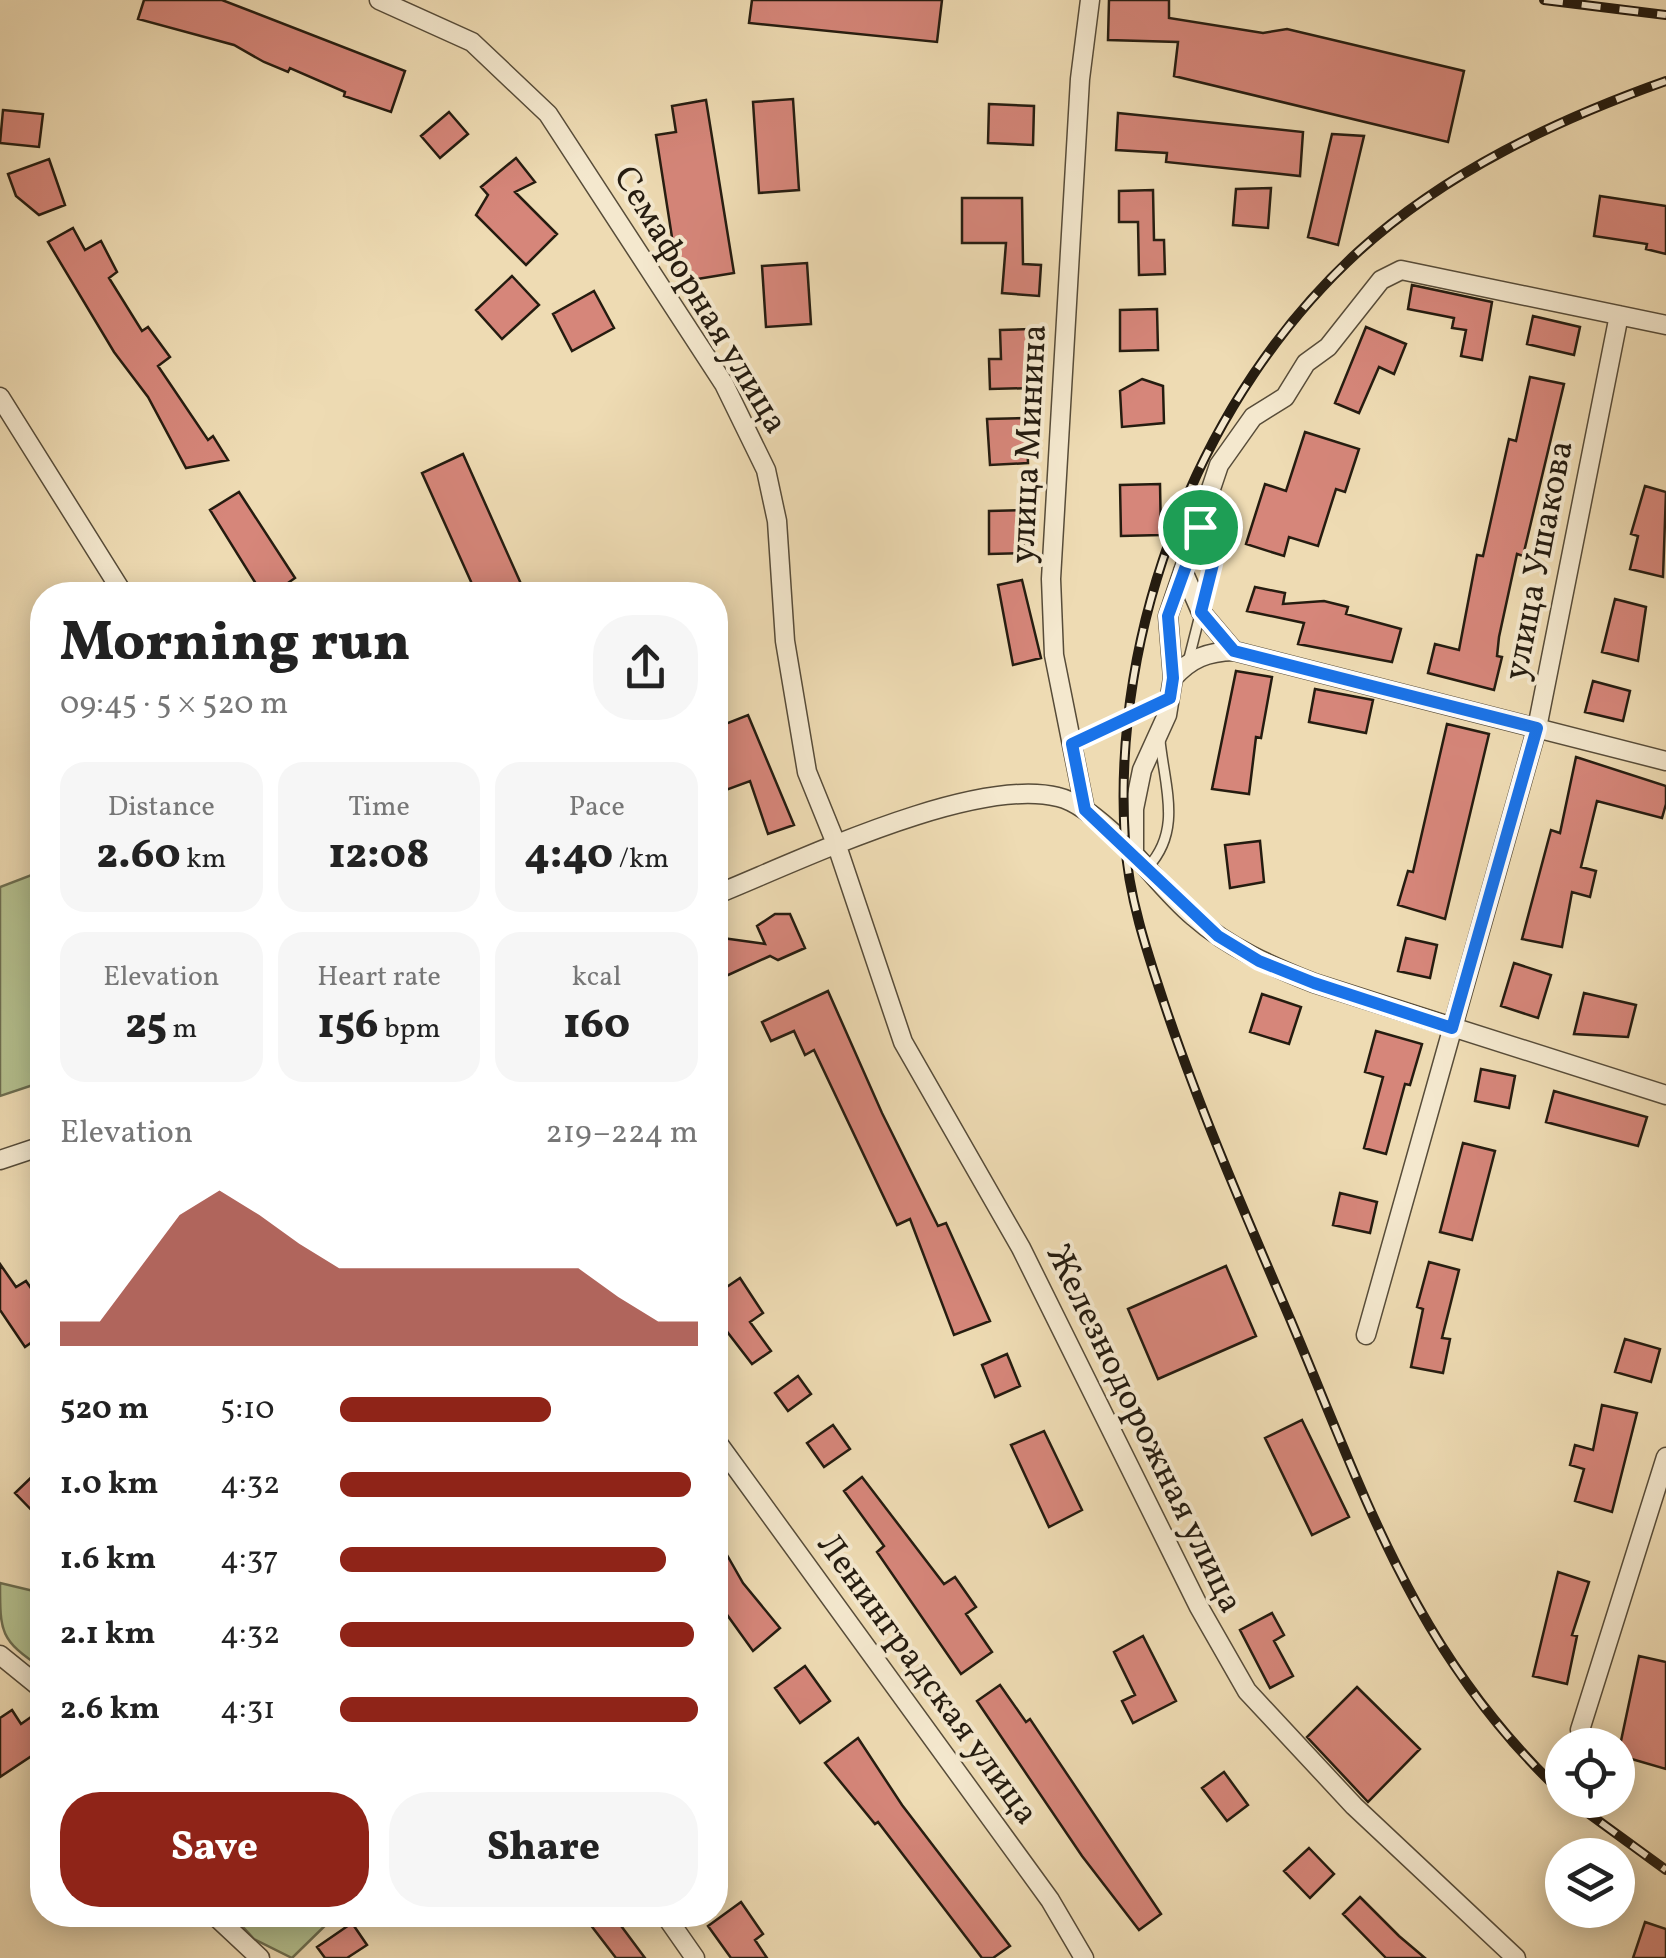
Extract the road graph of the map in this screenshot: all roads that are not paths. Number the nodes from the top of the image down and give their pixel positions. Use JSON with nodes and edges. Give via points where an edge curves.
{"nodes":[{"id":1,"x":379,"y":0,"type":"edge"},
{"id":2,"x":1090,"y":0,"type":"edge"},
{"id":3,"x":1620,"y":316,"type":"junction"},
{"id":4,"x":1666,"y":325,"type":"edge"},
{"id":5,"x":0,"y":397,"type":"edge"},
{"id":6,"x":1200,"y":527,"type":"junction"},
{"id":7,"x":1183,"y":571,"type":"junction"},
{"id":8,"x":116,"y":582,"type":"edge"},
{"id":9,"x":1201,"y":612,"type":"junction"},
{"id":10,"x":1234,"y":651,"type":"junction"},
{"id":11,"x":1188,"y":662,"type":"junction"},
{"id":12,"x":1173,"y":678,"type":"junction"},
{"id":13,"x":1537,"y":728,"type":"junction"},
{"id":14,"x":1159,"y":738,"type":"junction"},
{"id":15,"x":1666,"y":761,"type":"edge"},
{"id":16,"x":1085,"y":810,"type":"junction"},
{"id":17,"x":838,"y":846,"type":"junction"},
{"id":18,"x":1134,"y":853,"type":"junction"},
{"id":19,"x":1146,"y":868,"type":"junction"},
{"id":20,"x":728,"y":890,"type":"edge"},
{"id":21,"x":1452,"y":1028,"type":"junction"},
{"id":22,"x":1666,"y":1095,"type":"edge"},
{"id":23,"x":30,"y":1150,"type":"edge"},
{"id":24,"x":0,"y":1160,"type":"edge"},
{"id":25,"x":1366,"y":1335,"type":"dead end"},
{"id":26,"x":1666,"y":1456,"type":"edge"},
{"id":27,"x":728,"y":1457,"type":"edge"},
{"id":28,"x":0,"y":1656,"type":"edge"},
{"id":29,"x":30,"y":1679,"type":"edge"},
{"id":30,"x":1581,"y":1728,"type":"edge"},
{"id":31,"x":227,"y":1927,"type":"edge"},
{"id":32,"x":674,"y":1927,"type":"edge"},
{"id":33,"x":260,"y":1958,"type":"edge"},
{"id":34,"x":696,"y":1958,"type":"edge"},
{"id":35,"x":1084,"y":1958,"type":"edge"},
{"id":36,"x":1516,"y":1958,"type":"edge"}],
"edges":[{"from":1,"to":17,"type":"street","name":"Семафорная улица","via":[[472,42],[548,114],[731,398],[766,470],[806,772]]},
{"from":2,"to":16,"type":"street","name":"улица Минина","via":[[1052,579],[1054,655]]},
{"from":3,"to":4,"type":"street"},
{"from":3,"to":6,"type":"street","via":[[1401,270],[1381,280],[1306,364],[1285,398],[1253,417],[1219,466]]},
{"from":3,"to":13,"type":"street","name":"улица Ушакова"},
{"from":5,"to":8,"type":"street"},
{"from":6,"to":7,"type":"street"},
{"from":6,"to":9,"type":"lane","via":[[1220,536]]},
{"from":7,"to":9,"type":"street"},
{"from":7,"to":12,"type":"street","via":[[1168,616]]},
{"from":9,"to":10,"type":"street"},
{"from":9,"to":11,"type":"lane"},
{"from":10,"to":11,"type":"street"},
{"from":10,"to":13,"type":"street"},
{"from":11,"to":12,"type":"street"},
{"from":12,"to":14,"type":"street"},
{"from":13,"to":15,"type":"street"},
{"from":13,"to":21,"type":"street","name":"улица Ушакова"},
{"from":14,"to":18,"type":"street","via":[[1142,770]]},
{"from":14,"to":19,"type":"lane","via":[[1170,834]]},
{"from":16,"to":17,"type":"street","via":[[1058,796],[991,798],[880,827]]},
{"from":16,"to":18,"type":"street"},
{"from":17,"to":20,"type":"street"},
{"from":17,"to":36,"type":"street","name":"Железнодорожная улица","via":[[904,1042],[1021,1248],[1221,1650],[1247,1690],[1354,1806]]},
{"from":18,"to":19,"type":"street"},
{"from":19,"to":21,"type":"street","via":[[1191,916],[1259,961]]},
{"from":21,"to":22,"type":"street"},
{"from":21,"to":25,"type":"street","name":"улица Ушакова"},
{"from":23,"to":24,"type":"street"},
{"from":26,"to":30,"type":"street"},
{"from":27,"to":35,"type":"street","name":"Ленинградская улица","via":[[1050,1900]]},
{"from":28,"to":29,"type":"street"},
{"from":31,"to":33,"type":"street"},
{"from":32,"to":34,"type":"street"}]}
